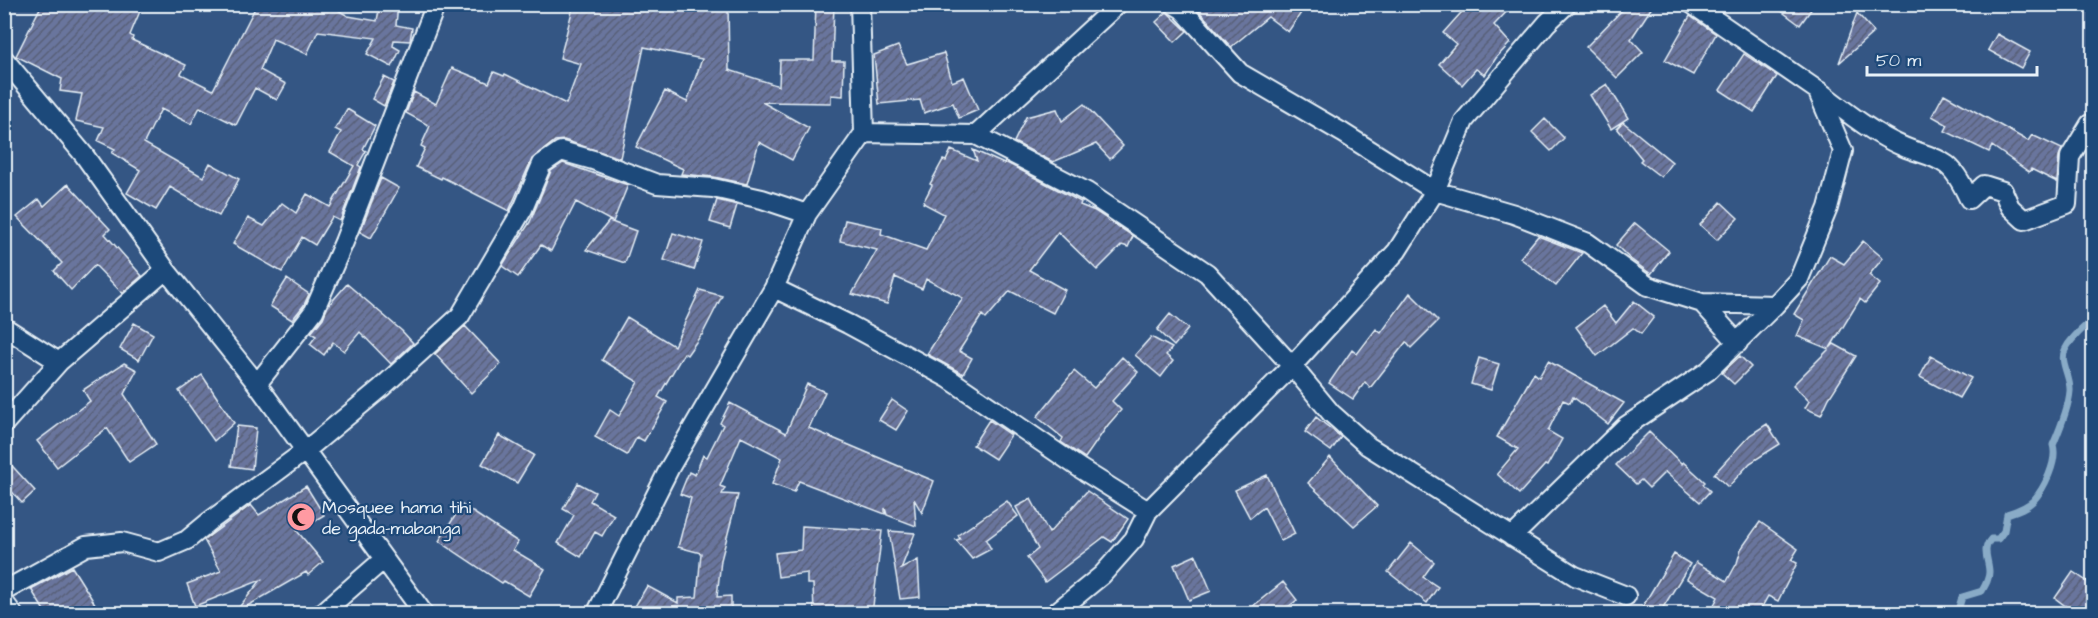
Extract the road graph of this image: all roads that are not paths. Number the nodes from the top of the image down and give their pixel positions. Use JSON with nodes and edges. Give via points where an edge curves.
{"nodes":[{"id":1,"x":436,"y":4,"type":"edge"},
{"id":2,"x":860,"y":4,"type":"edge"},
{"id":3,"x":1174,"y":4,"type":"edge"},
{"id":4,"x":1567,"y":4,"type":"edge"},
{"id":5,"x":1692,"y":4,"type":"edge"},
{"id":6,"x":1116,"y":5,"type":"edge"},
{"id":7,"x":4,"y":58,"type":"edge"},
{"id":8,"x":1817,"y":90,"type":"junction"},
{"id":9,"x":2094,"y":127,"type":"edge"},
{"id":10,"x":864,"y":133,"type":"junction"},
{"id":11,"x":976,"y":135,"type":"junction"},
{"id":12,"x":1435,"y":191,"type":"junction"},
{"id":13,"x":807,"y":214,"type":"junction"},
{"id":14,"x":166,"y":270,"type":"junction"},
{"id":15,"x":774,"y":288,"type":"junction"},
{"id":16,"x":1702,"y":303,"type":"junction"},
{"id":17,"x":1775,"y":305,"type":"junction"},
{"id":18,"x":4,"y":327,"type":"edge"},
{"id":19,"x":1738,"y":343,"type":"junction"},
{"id":20,"x":59,"y":362,"type":"junction"},
{"id":21,"x":1292,"y":366,"type":"junction"},
{"id":22,"x":257,"y":384,"type":"junction"},
{"id":23,"x":4,"y":424,"type":"edge"},
{"id":24,"x":305,"y":451,"type":"junction"},
{"id":25,"x":1148,"y":511,"type":"junction"},
{"id":26,"x":1512,"y":537,"type":"junction"},
{"id":27,"x":384,"y":559,"type":"junction"},
{"id":28,"x":4,"y":591,"type":"edge"},
{"id":29,"x":1626,"y":596,"type":"dead end"},
{"id":30,"x":4,"y":602,"type":"edge"},
{"id":31,"x":13,"y":614,"type":"edge"},
{"id":32,"x":321,"y":614,"type":"edge"},
{"id":33,"x":424,"y":614,"type":"edge"},
{"id":34,"x":596,"y":614,"type":"edge"},
{"id":35,"x":1054,"y":614,"type":"edge"}],
"edges":[{"from":1,"to":22,"type":"street","via":[[345,242],[314,311]]},
{"from":2,"to":10,"type":"street"},
{"from":3,"to":12,"type":"street","via":[[1240,73]]},
{"from":4,"to":12,"type":"street","via":[[1464,121]]},
{"from":5,"to":8,"type":"street"},
{"from":6,"to":11,"type":"street"},
{"from":7,"to":14,"type":"street","via":[[84,155]]},
{"from":8,"to":9,"type":"street","via":[[1855,119],[1903,147],[1947,165],[1969,200],[1984,185],[2003,191],[2010,207],[2024,220],[2067,204],[2070,157],[2090,124]]},
{"from":8,"to":17,"type":"street","via":[[1843,151],[1828,208],[1799,279]]},
{"from":10,"to":11,"type":"street"},
{"from":10,"to":13,"type":"street"},
{"from":11,"to":21,"type":"street","via":[[1087,192],[1207,273]]},
{"from":12,"to":16,"type":"street","via":[[1514,214],[1588,243],[1648,286]]},
{"from":12,"to":21,"type":"street","via":[[1397,251]]},
{"from":13,"to":15,"type":"street"},
{"from":13,"to":24,"type":"street","via":[[713,188],[657,184],[561,151],[542,164],[523,209],[460,316]]},
{"from":14,"to":20,"type":"street"},
{"from":14,"to":22,"type":"street"},
{"from":15,"to":25,"type":"street","via":[[948,378]]},
{"from":15,"to":34,"type":"street","via":[[670,467]]},
{"from":16,"to":17,"type":"street"},
{"from":16,"to":19,"type":"street"},
{"from":17,"to":19,"type":"street"},
{"from":18,"to":20,"type":"street"},
{"from":19,"to":26,"type":"street","via":[[1708,371],[1626,426]]},
{"from":20,"to":23,"type":"street"},
{"from":21,"to":25,"type":"street"},
{"from":21,"to":26,"type":"street","via":[[1331,413],[1368,446]]},
{"from":22,"to":24,"type":"street"},
{"from":24,"to":27,"type":"street"},
{"from":24,"to":28,"type":"street","via":[[187,540],[159,552],[122,542],[86,546]]},
{"from":25,"to":35,"type":"street","via":[[1134,539],[1102,575]]},
{"from":26,"to":29,"type":"street","via":[[1575,576]]},
{"from":27,"to":32,"type":"street"},
{"from":27,"to":33,"type":"street"},
{"from":30,"to":31,"type":"street"}]}
